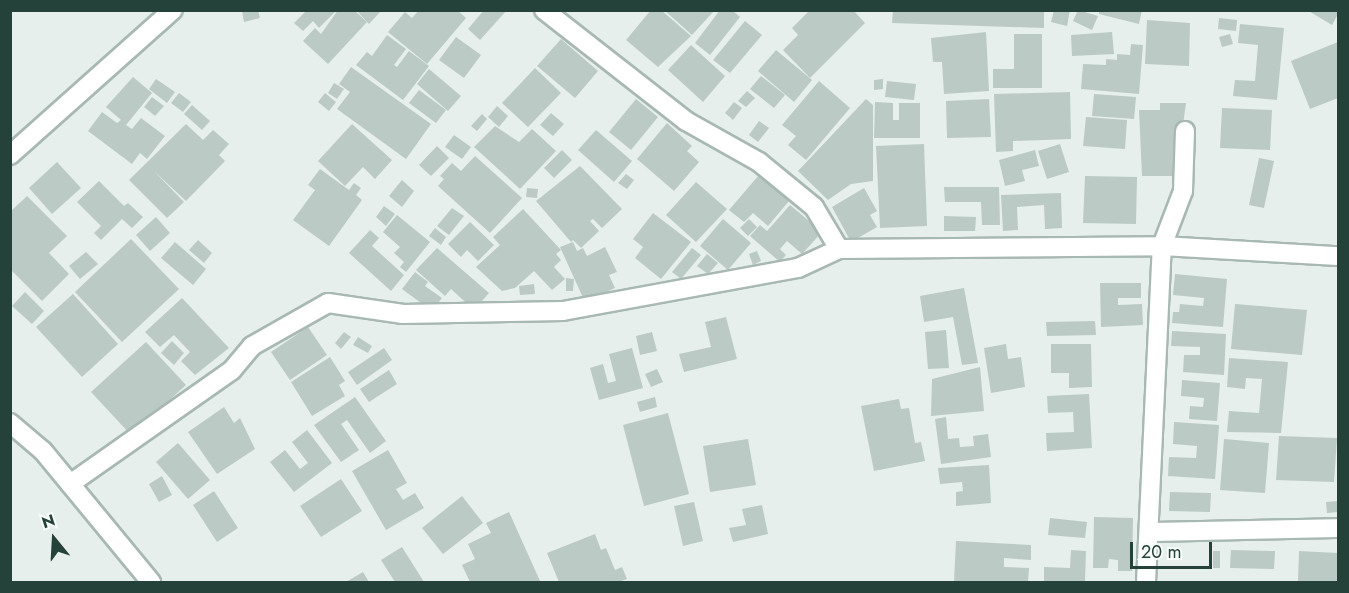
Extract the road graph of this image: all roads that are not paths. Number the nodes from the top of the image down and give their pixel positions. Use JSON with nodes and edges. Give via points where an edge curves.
{"nodes":[{"id":1,"x":173,"y":10,"type":"edge"},
{"id":2,"x":544,"y":10,"type":"edge"},
{"id":3,"x":1185,"y":131,"type":"dead end"},
{"id":4,"x":10,"y":155,"type":"edge"},
{"id":5,"x":1162,"y":246,"type":"junction"},
{"id":6,"x":839,"y":249,"type":"junction"},
{"id":7,"x":1338,"y":256,"type":"edge"},
{"id":8,"x":10,"y":423,"type":"edge"},
{"id":9,"x":70,"y":484,"type":"junction"},
{"id":10,"x":1338,"y":528,"type":"edge"},
{"id":11,"x":1150,"y":532,"type":"junction"},
{"id":12,"x":152,"y":582,"type":"edge"},
{"id":13,"x":1146,"y":582,"type":"edge"}],
"edges":[{"from":1,"to":4,"type":"street"},
{"from":2,"to":6,"type":"street","via":[[686,121],[768,169],[814,207]]},
{"from":3,"to":5,"type":"street","via":[[1183,191]]},
{"from":5,"to":6,"type":"street"},
{"from":5,"to":7,"type":"street"},
{"from":5,"to":11,"type":"street"},
{"from":6,"to":9,"type":"street","via":[[798,268],[563,311],[403,315],[328,303],[252,346],[232,370]]},
{"from":8,"to":9,"type":"street","via":[[43,451]]},
{"from":9,"to":12,"type":"street"},
{"from":10,"to":11,"type":"street"},
{"from":11,"to":13,"type":"street"}]}
